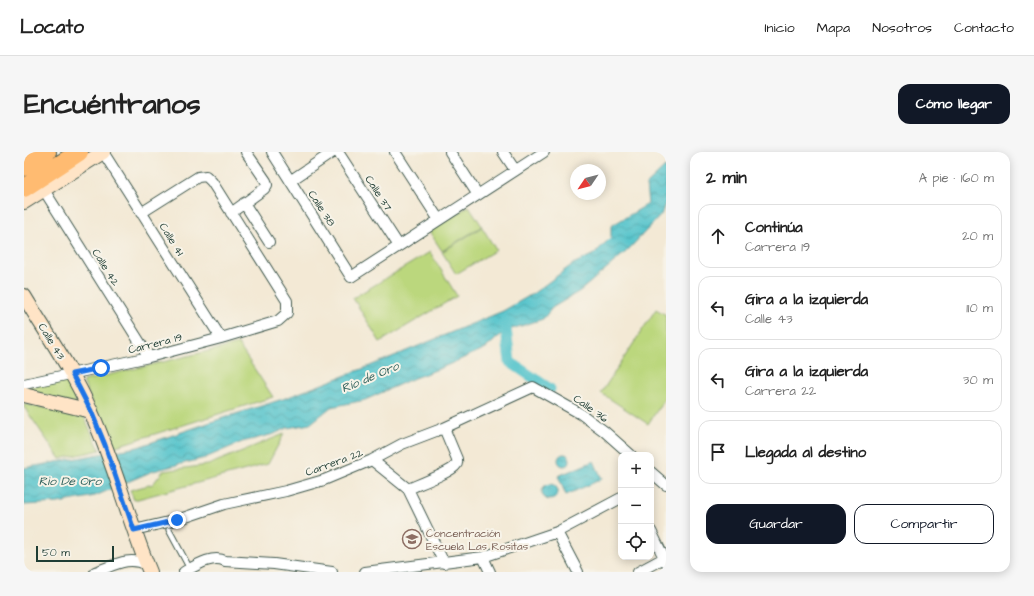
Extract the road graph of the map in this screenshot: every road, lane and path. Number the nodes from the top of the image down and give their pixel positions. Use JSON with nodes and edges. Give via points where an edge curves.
{"nodes":[{"id":1,"x":29,"y":152,"type":"edge"},
{"id":2,"x":47,"y":152,"type":"edge"},
{"id":3,"x":79,"y":152,"type":"edge"},
{"id":4,"x":103,"y":152,"type":"edge"},
{"id":5,"x":246,"y":152,"type":"edge"},
{"id":6,"x":272,"y":152,"type":"edge"},
{"id":7,"x":333,"y":152,"type":"edge"},
{"id":8,"x":338,"y":152,"type":"edge"},
{"id":9,"x":395,"y":152,"type":"edge"},
{"id":10,"x":450,"y":152,"type":"edge"},
{"id":11,"x":503,"y":152,"type":"edge"},
{"id":12,"x":544,"y":152,"type":"edge"},
{"id":13,"x":24,"y":155,"type":"edge"},
{"id":14,"x":24,"y":167,"type":"edge"},
{"id":15,"x":515,"y":170,"type":"junction"},
{"id":16,"x":290,"y":181,"type":"junction"},
{"id":17,"x":24,"y":188,"type":"edge"},
{"id":18,"x":44,"y":190,"type":"junction"},
{"id":19,"x":478,"y":195,"type":"junction"},
{"id":20,"x":24,"y":202,"type":"edge"},
{"id":21,"x":244,"y":203,"type":"junction"},
{"id":22,"x":141,"y":213,"type":"junction"},
{"id":23,"x":231,"y":213,"type":"junction"},
{"id":24,"x":439,"y":220,"type":"junction"},
{"id":25,"x":269,"y":242,"type":"dead end"},
{"id":26,"x":399,"y":246,"type":"junction"},
{"id":27,"x":24,"y":296,"type":"edge"},
{"id":28,"x":221,"y":338,"type":"junction"},
{"id":29,"x":149,"y":357,"type":"junction"},
{"id":30,"x":72,"y":374,"type":"junction"},
{"id":31,"x":24,"y":384,"type":"edge"},
{"id":32,"x":533,"y":387,"type":"joint"},
{"id":33,"x":24,"y":395,"type":"edge"},
{"id":34,"x":91,"y":411,"type":"junction"},
{"id":35,"x":444,"y":428,"type":"junction"},
{"id":36,"x":628,"y":452,"type":"edge"},
{"id":37,"x":372,"y":460,"type":"junction"},
{"id":38,"x":654,"y":475,"type":"edge"},
{"id":39,"x":666,"y":485,"type":"edge"},
{"id":40,"x":408,"y":489,"type":"junction"},
{"id":41,"x":618,"y":500,"type":"edge"},
{"id":42,"x":134,"y":530,"type":"junction"},
{"id":43,"x":169,"y":530,"type":"dead end"},
{"id":44,"x":556,"y":532,"type":"junction"},
{"id":45,"x":654,"y":537,"type":"edge"},
{"id":46,"x":139,"y":544,"type":"junction"},
{"id":47,"x":482,"y":557,"type":"junction"},
{"id":48,"x":665,"y":559,"type":"edge"},
{"id":49,"x":128,"y":560,"type":"junction"},
{"id":50,"x":225,"y":561,"type":"junction"},
{"id":51,"x":444,"y":563,"type":"junction"},
{"id":52,"x":148,"y":569,"type":"edge"},
{"id":53,"x":187,"y":570,"type":"edge"},
{"id":54,"x":312,"y":570,"type":"edge"},
{"id":55,"x":401,"y":570,"type":"edge"},
{"id":56,"x":95,"y":572,"type":"edge"},
{"id":57,"x":231,"y":572,"type":"edge"},
{"id":58,"x":332,"y":572,"type":"edge"},
{"id":59,"x":365,"y":572,"type":"edge"},
{"id":60,"x":490,"y":572,"type":"edge"},
{"id":61,"x":578,"y":572,"type":"edge"},
{"id":62,"x":638,"y":572,"type":"edge"}],
"edges":[{"from":1,"to":13,"type":"street"},
{"from":2,"to":14,"type":"highway"},
{"from":3,"to":17,"type":"highway"},
{"from":4,"to":18,"type":"street"},
{"from":4,"to":22,"type":"street","name":"Calle 41"},
{"from":5,"to":21,"type":"street","via":[[267,185]]},
{"from":6,"to":16,"type":"street","name":"Calle 38"},
{"from":7,"to":16,"type":"street"},
{"from":8,"to":26,"type":"street","name":"Calle 37"},
{"from":9,"to":24,"type":"street"},
{"from":10,"to":19,"type":"street"},
{"from":11,"to":15,"type":"street"},
{"from":12,"to":15,"type":"street"},
{"from":15,"to":19,"type":"street"},
{"from":16,"to":26,"type":"street","name":"Calle 38","via":[[351,277]]},
{"from":18,"to":20,"type":"street"},
{"from":18,"to":29,"type":"street","name":"Calle 42"},
{"from":19,"to":24,"type":"street"},
{"from":21,"to":23,"type":"street"},
{"from":21,"to":25,"type":"street"},
{"from":22,"to":23,"type":"street","via":[[198,177],[206,176]]},
{"from":22,"to":28,"type":"street","name":"Calle 41"},
{"from":23,"to":28,"type":"street","name":"Carrera 19","via":[[287,301],[287,313],[278,321]]},
{"from":24,"to":26,"type":"street"},
{"from":27,"to":30,"type":"street","name":"Calle 43"},
{"from":28,"to":29,"type":"street","name":"Carrera 19"},
{"from":29,"to":30,"type":"street","name":"Carrera 19"},
{"from":30,"to":31,"type":"street","name":"Carrera 19"},
{"from":30,"to":34,"type":"street","name":"Calle 43"},
{"from":32,"to":35,"type":"street","name":"Carrera 22"},
{"from":32,"to":36,"type":"street","name":"Calle 36","via":[[581,414]]},
{"from":33,"to":34,"type":"street"},
{"from":34,"to":42,"type":"street","name":"Calle 43"},
{"from":35,"to":37,"type":"street","name":"Carrera 22","via":[[402,444]]},
{"from":35,"to":40,"type":"street","via":[[457,459],[455,467]]},
{"from":37,"to":40,"type":"street"},
{"from":37,"to":42,"type":"street","name":"Carrera 22","via":[[324,480],[224,504],[177,520]]},
{"from":38,"to":39,"type":"street"},
{"from":40,"to":51,"type":"street"},
{"from":41,"to":44,"type":"street"},
{"from":42,"to":46,"type":"street","name":"Calle 43"},
{"from":43,"to":53,"type":"lane"},
{"from":44,"to":47,"type":"street"},
{"from":44,"to":61,"type":"street"},
{"from":45,"to":48,"type":"street"},
{"from":46,"to":49,"type":"street"},
{"from":46,"to":52,"type":"street","name":"Calle 43"},
{"from":47,"to":51,"type":"street"},
{"from":47,"to":60,"type":"street"},
{"from":48,"to":62,"type":"street"},
{"from":49,"to":52,"type":"street","via":[[138,561]]},
{"from":49,"to":56,"type":"street"},
{"from":50,"to":53,"type":"street","via":[[220,558],[212,559]]},
{"from":50,"to":54,"type":"street","via":[[274,564]]},
{"from":50,"to":57,"type":"street"},
{"from":51,"to":55,"type":"street"},
{"from":54,"to":58,"type":"street"},
{"from":55,"to":59,"type":"street"}]}
